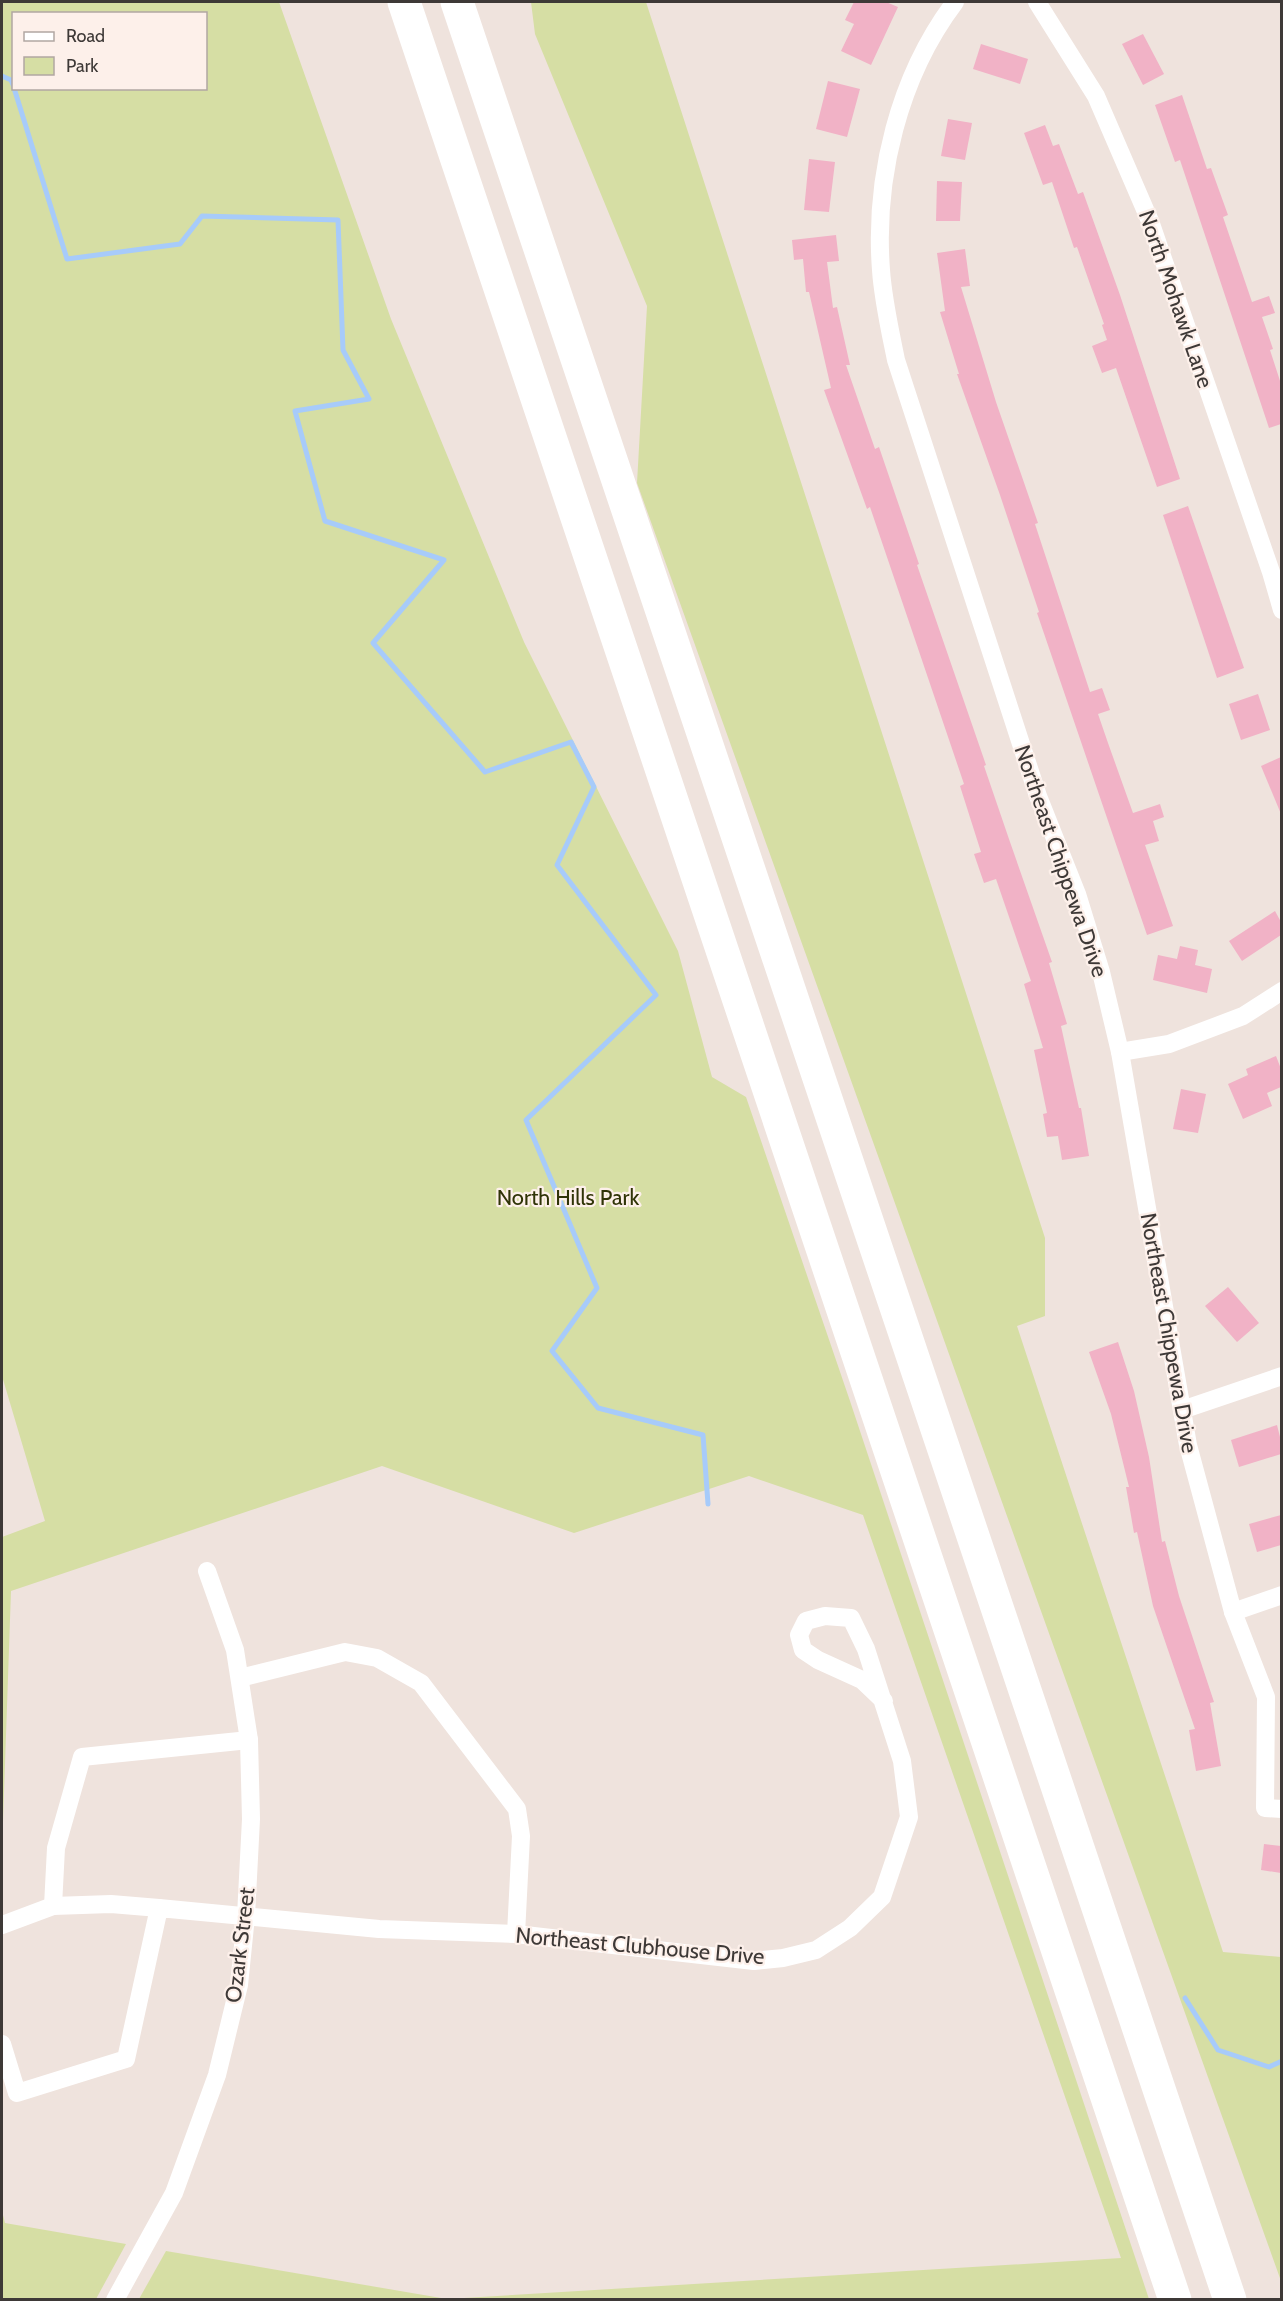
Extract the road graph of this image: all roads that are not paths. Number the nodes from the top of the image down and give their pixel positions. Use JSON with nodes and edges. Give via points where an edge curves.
{"nodes":[{"id":1,"x":404,"y":2,"type":"edge"},
{"id":2,"x":457,"y":2,"type":"edge"},
{"id":3,"x":955,"y":2,"type":"edge"},
{"id":4,"x":1037,"y":2,"type":"edge"},
{"id":5,"x":1281,"y":610,"type":"edge"},
{"id":6,"x":1281,"y":990,"type":"edge"},
{"id":7,"x":1120,"y":1052,"type":"junction"},
{"id":8,"x":1281,"y":1376,"type":"edge"},
{"id":9,"x":1182,"y":1410,"type":"junction"},
{"id":10,"x":207,"y":1571,"type":"dead end"},
{"id":11,"x":1281,"y":1595,"type":"edge"},
{"id":12,"x":1233,"y":1612,"type":"junction"},
{"id":13,"x":240,"y":1678,"type":"junction"},
{"id":14,"x":884,"y":1701,"type":"junction"},
{"id":15,"x":249,"y":1740,"type":"junction"},
{"id":16,"x":1274,"y":1809,"type":"edge"},
{"id":17,"x":52,"y":1906,"type":"junction"},
{"id":18,"x":159,"y":1908,"type":"junction"},
{"id":19,"x":246,"y":1916,"type":"junction"},
{"id":20,"x":2,"y":1924,"type":"edge"},
{"id":21,"x":516,"y":1934,"type":"junction"},
{"id":22,"x":2,"y":2044,"type":"edge"},
{"id":23,"x":115,"y":2300,"type":"edge"},
{"id":24,"x":1175,"y":2300,"type":"edge"},
{"id":25,"x":1230,"y":2300,"type":"edge"}],
"edges":[{"from":1,"to":24,"type":"highway"},
{"from":2,"to":25,"type":"highway"},
{"from":3,"to":7,"type":"street","name":"Northeast Chippewa Drive","via":[[919,59],[890,147],[880,238],[886,315],[896,360],[1038,796],[1077,894]]},
{"from":4,"to":5,"type":"street","name":"North Mohawk Lane","via":[[1096,96],[1150,221]]},
{"from":6,"to":7,"type":"street","via":[[1243,1016],[1169,1044]]},
{"from":7,"to":9,"type":"street","name":"Northeast Chippewa Drive"},
{"from":8,"to":9,"type":"street"},
{"from":9,"to":12,"type":"street","name":"Northeast Chippewa Drive"},
{"from":10,"to":13,"type":"street","name":"Ozark Street","via":[[235,1650]]},
{"from":11,"to":12,"type":"street"},
{"from":12,"to":16,"type":"street","name":"Northeast Chippewa Drive","via":[[1266,1696]]},
{"from":13,"to":15,"type":"street","name":"Ozark Street"},
{"from":13,"to":21,"type":"street","via":[[345,1652],[377,1658],[421,1683],[517,1809],[520,1836]]},
{"from":14,"to":14,"type":"street","name":"Northeast Clubhouse Drive","via":[[866,1649],[850,1618],[825,1616],[806,1621],[799,1635],[803,1650],[862,1680]]},
{"from":14,"to":21,"type":"street","name":"Northeast Clubhouse Drive","via":[[902,1761],[909,1817],[882,1897],[850,1928],[816,1950],[754,1960]]},
{"from":15,"to":17,"type":"street","via":[[82,1757],[56,1848]]},
{"from":15,"to":19,"type":"street","name":"Ozark Street","via":[[251,1819]]},
{"from":17,"to":18,"type":"street","name":"Northeast Clubhouse Drive","via":[[111,1904]]},
{"from":17,"to":20,"type":"street","name":"Northeast Clubhouse Drive"},
{"from":18,"to":19,"type":"street","name":"Northeast Clubhouse Drive"},
{"from":18,"to":22,"type":"street","via":[[126,2059],[17,2093]]},
{"from":19,"to":21,"type":"street","name":"Northeast Clubhouse Drive","via":[[379,1929]]},
{"from":19,"to":23,"type":"street","name":"Ozark Street","via":[[239,1985],[217,2075],[174,2193]]}]}
